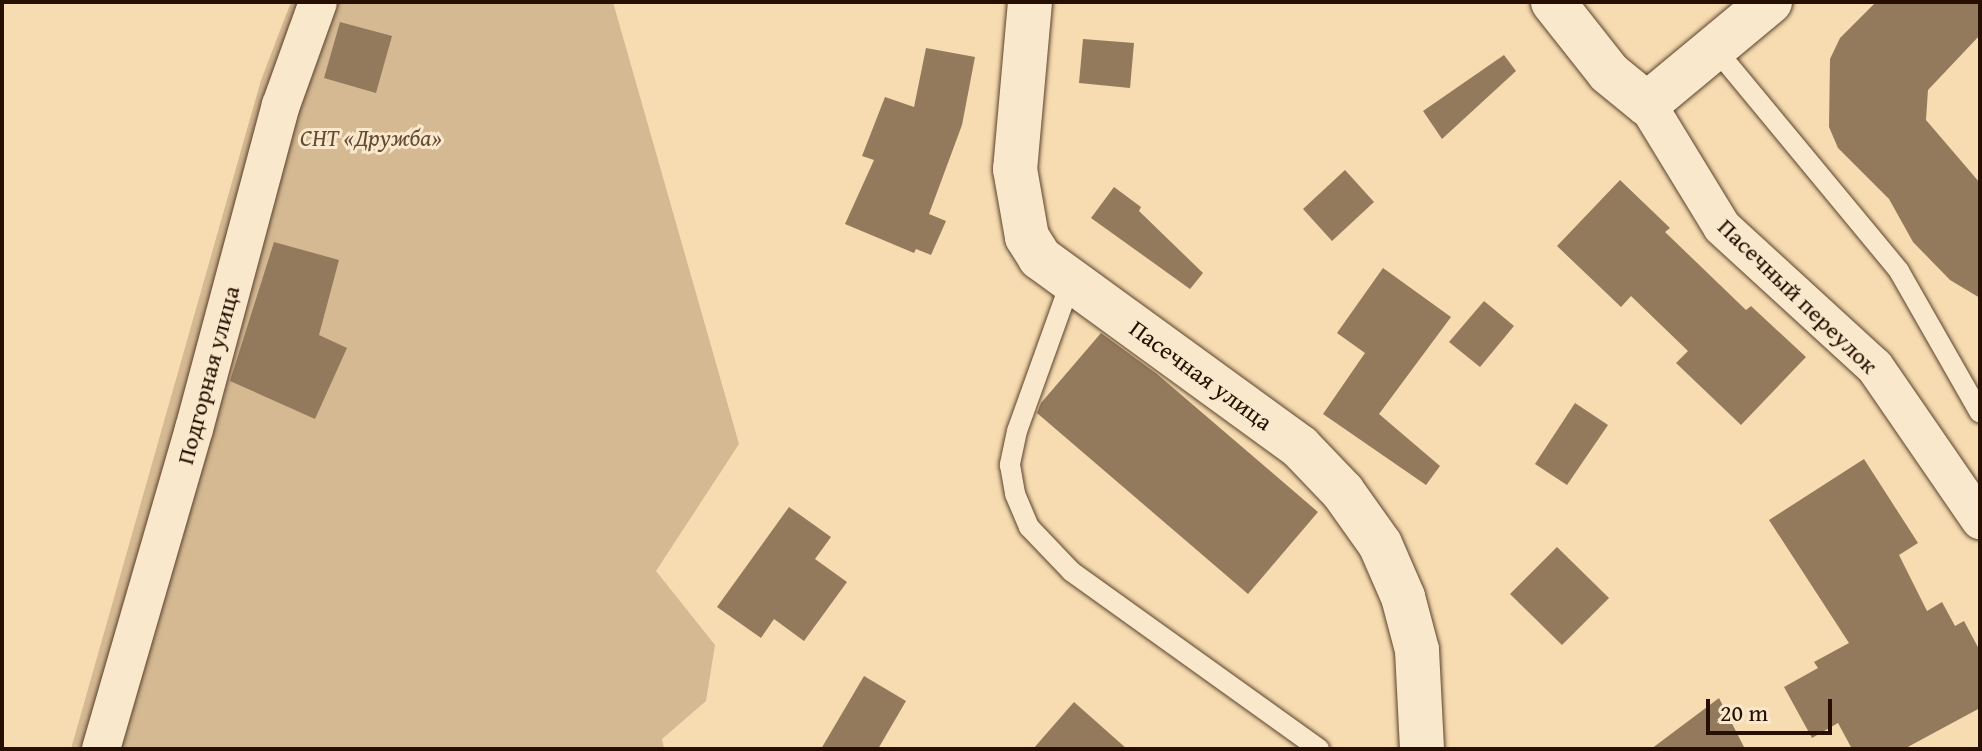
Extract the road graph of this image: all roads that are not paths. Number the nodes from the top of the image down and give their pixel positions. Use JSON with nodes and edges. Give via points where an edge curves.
{"nodes":[{"id":1,"x":318,"y":2,"type":"edge"},
{"id":2,"x":1030,"y":2,"type":"edge"},
{"id":3,"x":1553,"y":2,"type":"edge"},
{"id":4,"x":1770,"y":2,"type":"edge"},
{"id":5,"x":1713,"y":46,"type":"dead end"},
{"id":6,"x":1647,"y":104,"type":"junction"},
{"id":7,"x":1071,"y":281,"type":"junction"},
{"id":8,"x":1980,"y":413,"type":"edge"},
{"id":9,"x":1980,"y":520,"type":"edge"},
{"id":10,"x":101,"y":749,"type":"edge"},
{"id":11,"x":1319,"y":749,"type":"edge"},
{"id":12,"x":1422,"y":749,"type":"edge"}],
"edges":[{"from":1,"to":10,"type":"street","name":"Подгорная улица","via":[[281,105]]},
{"from":2,"to":7,"type":"street","name":"Пасечная улица","via":[[1015,169],[1020,211],[1040,258]]},
{"from":3,"to":6,"type":"street","name":"Пасечный переулок","via":[[1609,73]]},
{"from":4,"to":6,"type":"street"},
{"from":5,"to":8,"type":"lane","via":[[1899,271]]},
{"from":6,"to":9,"type":"street","name":"Пасечный переулок","via":[[1722,227],[1875,367]]},
{"from":7,"to":11,"type":"lane","via":[[1017,431],[1010,465],[1029,527],[1072,572]]},
{"from":7,"to":12,"type":"street","name":"Пасечная улица","via":[[1300,447],[1343,492],[1380,544],[1403,597],[1417,650]]}]}
